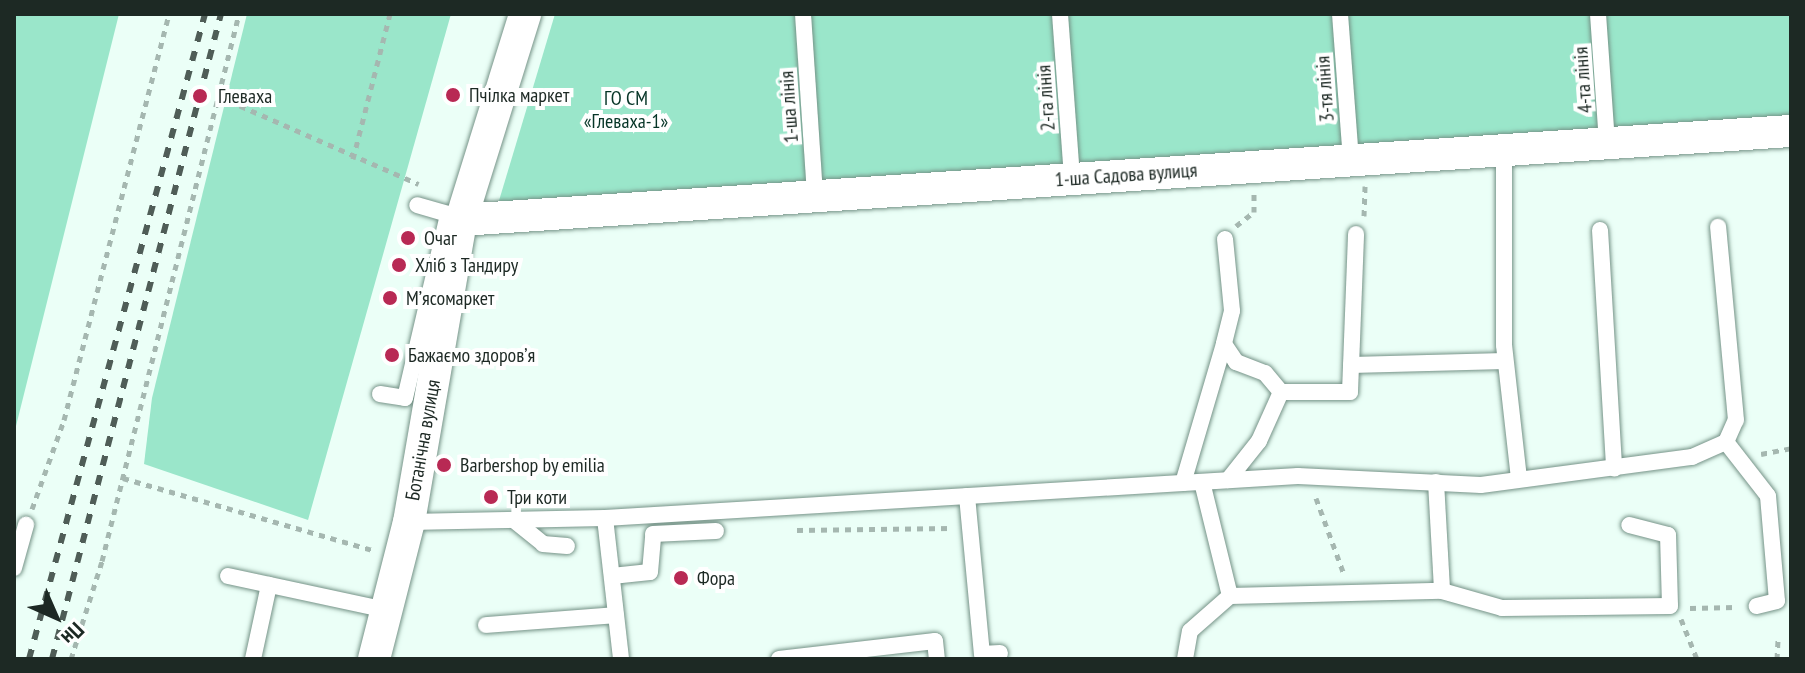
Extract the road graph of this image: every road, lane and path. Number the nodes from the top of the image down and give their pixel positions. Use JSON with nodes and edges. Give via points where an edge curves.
{"nodes":[{"id":1,"x":169,"y":14,"type":"edge"},
{"id":2,"x":239,"y":14,"type":"edge"},
{"id":3,"x":390,"y":14,"type":"edge"},
{"id":4,"x":525,"y":14,"type":"edge"},
{"id":5,"x":803,"y":14,"type":"edge"},
{"id":6,"x":1060,"y":14,"type":"edge"},
{"id":7,"x":1340,"y":14,"type":"edge"},
{"id":8,"x":1598,"y":14,"type":"edge"},
{"id":9,"x":218,"y":96,"type":"junction"},
{"id":10,"x":1791,"y":131,"type":"edge"},
{"id":11,"x":1607,"y":143,"type":"junction"},
{"id":12,"x":1504,"y":150,"type":"junction"},
{"id":13,"x":353,"y":159,"type":"junction"},
{"id":14,"x":1356,"y":160,"type":"junction"},
{"id":15,"x":1251,"y":167,"type":"junction"},
{"id":16,"x":1072,"y":179,"type":"junction"},
{"id":17,"x":815,"y":197,"type":"junction"},
{"id":18,"x":417,"y":205,"type":"dead end"},
{"id":19,"x":458,"y":220,"type":"junction"},
{"id":20,"x":1718,"y":227,"type":"dead end"},
{"id":21,"x":1600,"y":230,"type":"dead end"},
{"id":22,"x":1356,"y":234,"type":"joint"},
{"id":23,"x":1225,"y":239,"type":"joint"},
{"id":24,"x":1224,"y":344,"type":"junction"},
{"id":25,"x":1505,"y":361,"type":"junction"},
{"id":26,"x":1351,"y":365,"type":"junction"},
{"id":27,"x":1281,"y":392,"type":"junction"},
{"id":28,"x":380,"y":394,"type":"dead end"},
{"id":29,"x":417,"y":400,"type":"junction"},
{"id":30,"x":1726,"y":442,"type":"junction"},
{"id":31,"x":1791,"y":448,"type":"edge"},
{"id":32,"x":1745,"y":460,"type":"junction"},
{"id":33,"x":1614,"y":469,"type":"junction"},
{"id":34,"x":1303,"y":477,"type":"junction"},
{"id":35,"x":123,"y":478,"type":"junction"},
{"id":36,"x":1519,"y":479,"type":"junction"},
{"id":37,"x":1228,"y":480,"type":"junction"},
{"id":38,"x":1202,"y":482,"type":"junction"},
{"id":39,"x":1436,"y":482,"type":"junction"},
{"id":40,"x":1183,"y":483,"type":"junction"},
{"id":41,"x":967,"y":496,"type":"junction"},
{"id":42,"x":684,"y":513,"type":"junction"},
{"id":43,"x":605,"y":518,"type":"junction"},
{"id":44,"x":515,"y":521,"type":"junction"},
{"id":45,"x":409,"y":522,"type":"junction"},
{"id":46,"x":26,"y":525,"type":"joint"},
{"id":47,"x":1629,"y":525,"type":"dead end"},
{"id":48,"x":970,"y":528,"type":"junction"},
{"id":49,"x":791,"y":530,"type":"dead end"},
{"id":50,"x":716,"y":531,"type":"dead end"},
{"id":51,"x":688,"y":532,"type":"junction"},
{"id":52,"x":567,"y":546,"type":"dead end"},
{"id":53,"x":398,"y":563,"type":"junction"},
{"id":54,"x":14,"y":568,"type":"edge"},
{"id":55,"x":228,"y":576,"type":"dead end"},
{"id":56,"x":612,"y":576,"type":"junction"},
{"id":57,"x":269,"y":585,"type":"junction"},
{"id":58,"x":1442,"y":591,"type":"junction"},
{"id":59,"x":1346,"y":593,"type":"junction"},
{"id":60,"x":1230,"y":596,"type":"junction"},
{"id":61,"x":1757,"y":606,"type":"joint"},
{"id":62,"x":386,"y":610,"type":"junction"},
{"id":63,"x":616,"y":615,"type":"junction"},
{"id":64,"x":486,"y":625,"type":"dead end"},
{"id":65,"x":1778,"y":638,"type":"dead end"},
{"id":66,"x":1000,"y":653,"type":"dead end"},
{"id":67,"x":71,"y":659,"type":"edge"},
{"id":68,"x":253,"y":659,"type":"edge"},
{"id":69,"x":374,"y":659,"type":"edge"},
{"id":70,"x":621,"y":659,"type":"edge"},
{"id":71,"x":779,"y":659,"type":"edge"},
{"id":72,"x":937,"y":659,"type":"edge"},
{"id":73,"x":1185,"y":659,"type":"edge"},
{"id":74,"x":1697,"y":659,"type":"edge"},
{"id":75,"x":1777,"y":659,"type":"edge"}],
"edges":[{"from":1,"to":46,"type":"path","via":[[64,420]]},
{"from":2,"to":9,"type":"path"},
{"from":3,"to":13,"type":"path"},
{"from":4,"to":19,"type":"street","name":"Ботанічна вулиця"},
{"from":5,"to":17,"type":"lane","name":"1-ша лінія"},
{"from":6,"to":16,"type":"lane","name":"2-га лінія"},
{"from":7,"to":14,"type":"lane","name":"3-тя лінія"},
{"from":8,"to":11,"type":"lane","name":"4-та лінія"},
{"from":9,"to":13,"type":"path"},
{"from":9,"to":35,"type":"path"},
{"from":10,"to":11,"type":"street","name":"1-ша Садова вулиця"},
{"from":11,"to":12,"type":"street","name":"1-ша Садова вулиця"},
{"from":12,"to":14,"type":"street","name":"1-ша Садова вулиця"},
{"from":12,"to":25,"type":"lane"},
{"from":13,"to":19,"type":"path"},
{"from":14,"to":15,"type":"street","name":"1-ша Садова вулиця"},
{"from":14,"to":22,"type":"path","via":[[1364,220]]},
{"from":15,"to":16,"type":"street","name":"1-ша Садова вулиця"},
{"from":15,"to":23,"type":"path","via":[[1254,212]]},
{"from":16,"to":17,"type":"street","name":"1-ша Садова вулиця"},
{"from":17,"to":19,"type":"street","name":"1-ша Садова вулиця"},
{"from":18,"to":19,"type":"lane"},
{"from":19,"to":29,"type":"street","name":"Ботанічна вулиця"},
{"from":20,"to":30,"type":"lane","via":[[1736,420]]},
{"from":21,"to":33,"type":"lane"},
{"from":22,"to":26,"type":"lane"},
{"from":23,"to":24,"type":"lane","via":[[1232,311]]},
{"from":24,"to":27,"type":"lane","via":[[1236,362],[1265,373]]},
{"from":24,"to":40,"type":"lane"},
{"from":25,"to":26,"type":"lane"},
{"from":25,"to":36,"type":"lane"},
{"from":26,"to":27,"type":"lane","via":[[1350,392]]},
{"from":27,"to":37,"type":"lane","via":[[1259,441]]},
{"from":28,"to":29,"type":"lane"},
{"from":29,"to":45,"type":"street","name":"Ботанічна вулиця"},
{"from":30,"to":32,"type":"lane"},
{"from":30,"to":33,"type":"lane","via":[[1692,457]]},
{"from":31,"to":32,"type":"path"},
{"from":32,"to":61,"type":"lane","via":[[1768,496],[1777,601]]},
{"from":33,"to":36,"type":"lane"},
{"from":34,"to":37,"type":"lane"},
{"from":34,"to":39,"type":"lane"},
{"from":34,"to":59,"type":"path","via":[[1331,531]]},
{"from":35,"to":53,"type":"path"},
{"from":35,"to":67,"type":"path"},
{"from":36,"to":39,"type":"lane"},
{"from":37,"to":38,"type":"lane"},
{"from":38,"to":40,"type":"lane"},
{"from":38,"to":60,"type":"lane"},
{"from":39,"to":58,"type":"lane"},
{"from":40,"to":41,"type":"lane"},
{"from":41,"to":42,"type":"lane"},
{"from":41,"to":48,"type":"lane"},
{"from":42,"to":43,"type":"lane"},
{"from":42,"to":51,"type":"lane"},
{"from":43,"to":44,"type":"lane"},
{"from":43,"to":56,"type":"lane"},
{"from":44,"to":45,"type":"lane"},
{"from":44,"to":52,"type":"lane","via":[[543,544]]},
{"from":45,"to":53,"type":"street","name":"Ботанічна вулиця"},
{"from":46,"to":54,"type":"lane"},
{"from":47,"to":58,"type":"lane","via":[[1668,535],[1670,606],[1502,608]]},
{"from":48,"to":49,"type":"path"},
{"from":48,"to":66,"type":"lane","via":[[982,654]]},
{"from":50,"to":51,"type":"lane"},
{"from":51,"to":56,"type":"lane","via":[[653,534],[650,572]]},
{"from":53,"to":62,"type":"street","name":"Ботанічна вулиця"},
{"from":55,"to":57,"type":"lane"},
{"from":56,"to":63,"type":"lane"},
{"from":57,"to":62,"type":"lane"},
{"from":57,"to":68,"type":"lane"},
{"from":58,"to":59,"type":"lane"},
{"from":59,"to":60,"type":"lane"},
{"from":60,"to":73,"type":"lane","via":[[1190,631]]},
{"from":61,"to":74,"type":"path","via":[[1676,606]]},
{"from":62,"to":69,"type":"street","name":"Ботанічна вулиця"},
{"from":63,"to":64,"type":"lane"},
{"from":63,"to":70,"type":"lane"},
{"from":65,"to":75,"type":"path"},
{"from":71,"to":72,"type":"lane","via":[[935,641]]}]}
